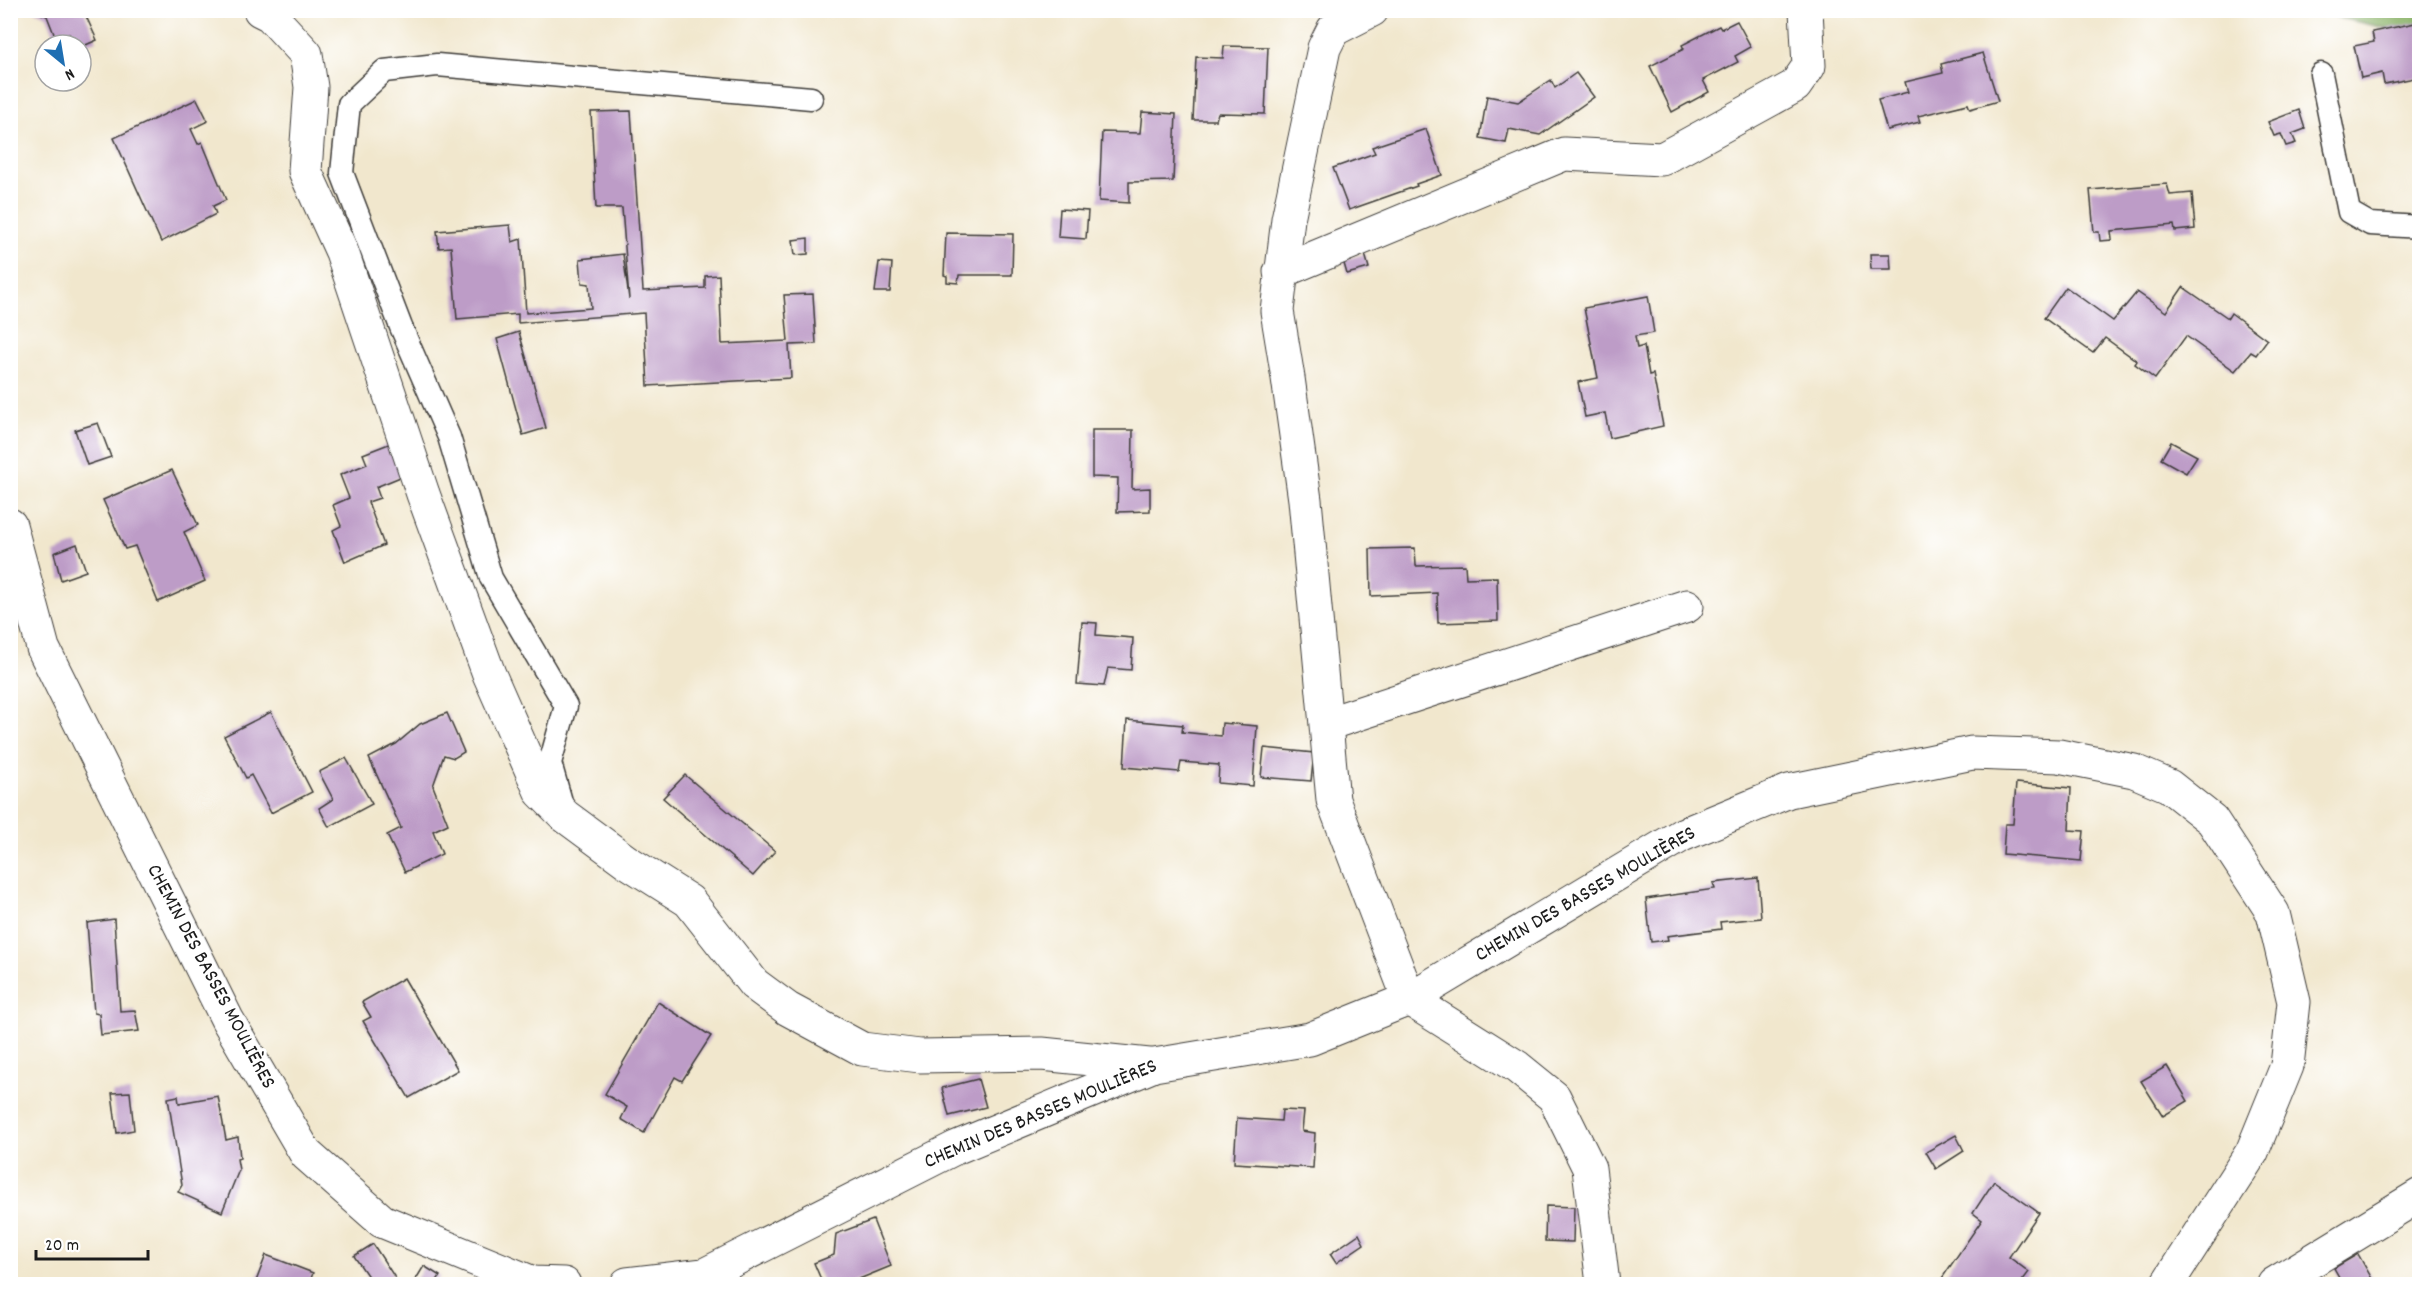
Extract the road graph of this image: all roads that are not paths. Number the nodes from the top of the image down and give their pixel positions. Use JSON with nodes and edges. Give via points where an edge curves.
{"nodes":[{"id":1,"x":260,"y":10,"type":"edge"},
{"id":2,"x":1372,"y":10,"type":"edge"},
{"id":3,"x":1806,"y":10,"type":"edge"},
{"id":4,"x":2321,"y":74,"type":"dead end"},
{"id":5,"x":811,"y":98,"type":"dead end"},
{"id":6,"x":2420,"y":227,"type":"edge"},
{"id":7,"x":1280,"y":272,"type":"junction"},
{"id":8,"x":10,"y":525,"type":"edge"},
{"id":9,"x":1687,"y":606,"type":"dead end"},
{"id":10,"x":1327,"y":724,"type":"junction"},
{"id":11,"x":566,"y":816,"type":"junction"},
{"id":12,"x":1409,"y":999,"type":"junction"},
{"id":13,"x":1154,"y":1065,"type":"junction"},
{"id":14,"x":2420,"y":1195,"type":"edge"},
{"id":15,"x":564,"y":1284,"type":"edge"},
{"id":16,"x":627,"y":1284,"type":"edge"},
{"id":17,"x":1603,"y":1284,"type":"edge"},
{"id":18,"x":2167,"y":1284,"type":"edge"},
{"id":19,"x":2274,"y":1284,"type":"edge"}],
"edges":[{"from":1,"to":11,"type":"street","via":[[270,15],[306,54],[311,87],[305,171],[342,252],[423,494],[489,674],[541,792]]},
{"from":2,"to":7,"type":"street","via":[[1333,30],[1323,48]]},
{"from":3,"to":7,"type":"street","via":[[1809,66],[1795,86],[1662,159],[1564,154]]},
{"from":4,"to":6,"type":"lane","via":[[2349,212],[2370,224]]},
{"from":5,"to":11,"type":"lane","via":[[437,65],[384,71],[350,104],[342,173],[401,327],[449,437],[490,578],[566,706],[550,762]]},
{"from":7,"to":10,"type":"street","via":[[1277,311],[1305,500]]},
{"from":8,"to":15,"type":"street","name":"CHEMIN DES BASSES MOULIÈRES","via":[[43,648],[227,1019],[306,1154],[382,1221],[533,1282]]},
{"from":9,"to":10,"type":"street"},
{"from":10,"to":12,"type":"street","via":[[1334,800]]},
{"from":11,"to":13,"type":"street","via":[[689,901],[754,984],[788,1009],[862,1049],[920,1056],[1042,1054]]},
{"from":12,"to":13,"type":"street","name":"CHEMIN DES BASSES MOULIÈRES","via":[[1310,1039]]},
{"from":12,"to":17,"type":"street","via":[[1517,1067],[1554,1097],[1589,1168]]},
{"from":12,"to":18,"type":"street","name":"CHEMIN DES BASSES MOULIÈRES","via":[[1682,835],[1789,791],[1972,753],[2059,756],[2134,771],[2169,786],[2212,820],[2273,913],[2294,1002],[2287,1066],[2252,1152]]},
{"from":13,"to":16,"type":"street","name":"CHEMIN DES BASSES MOULIÈRES","via":[[955,1148],[704,1275]]},
{"from":14,"to":19,"type":"street"}]}
